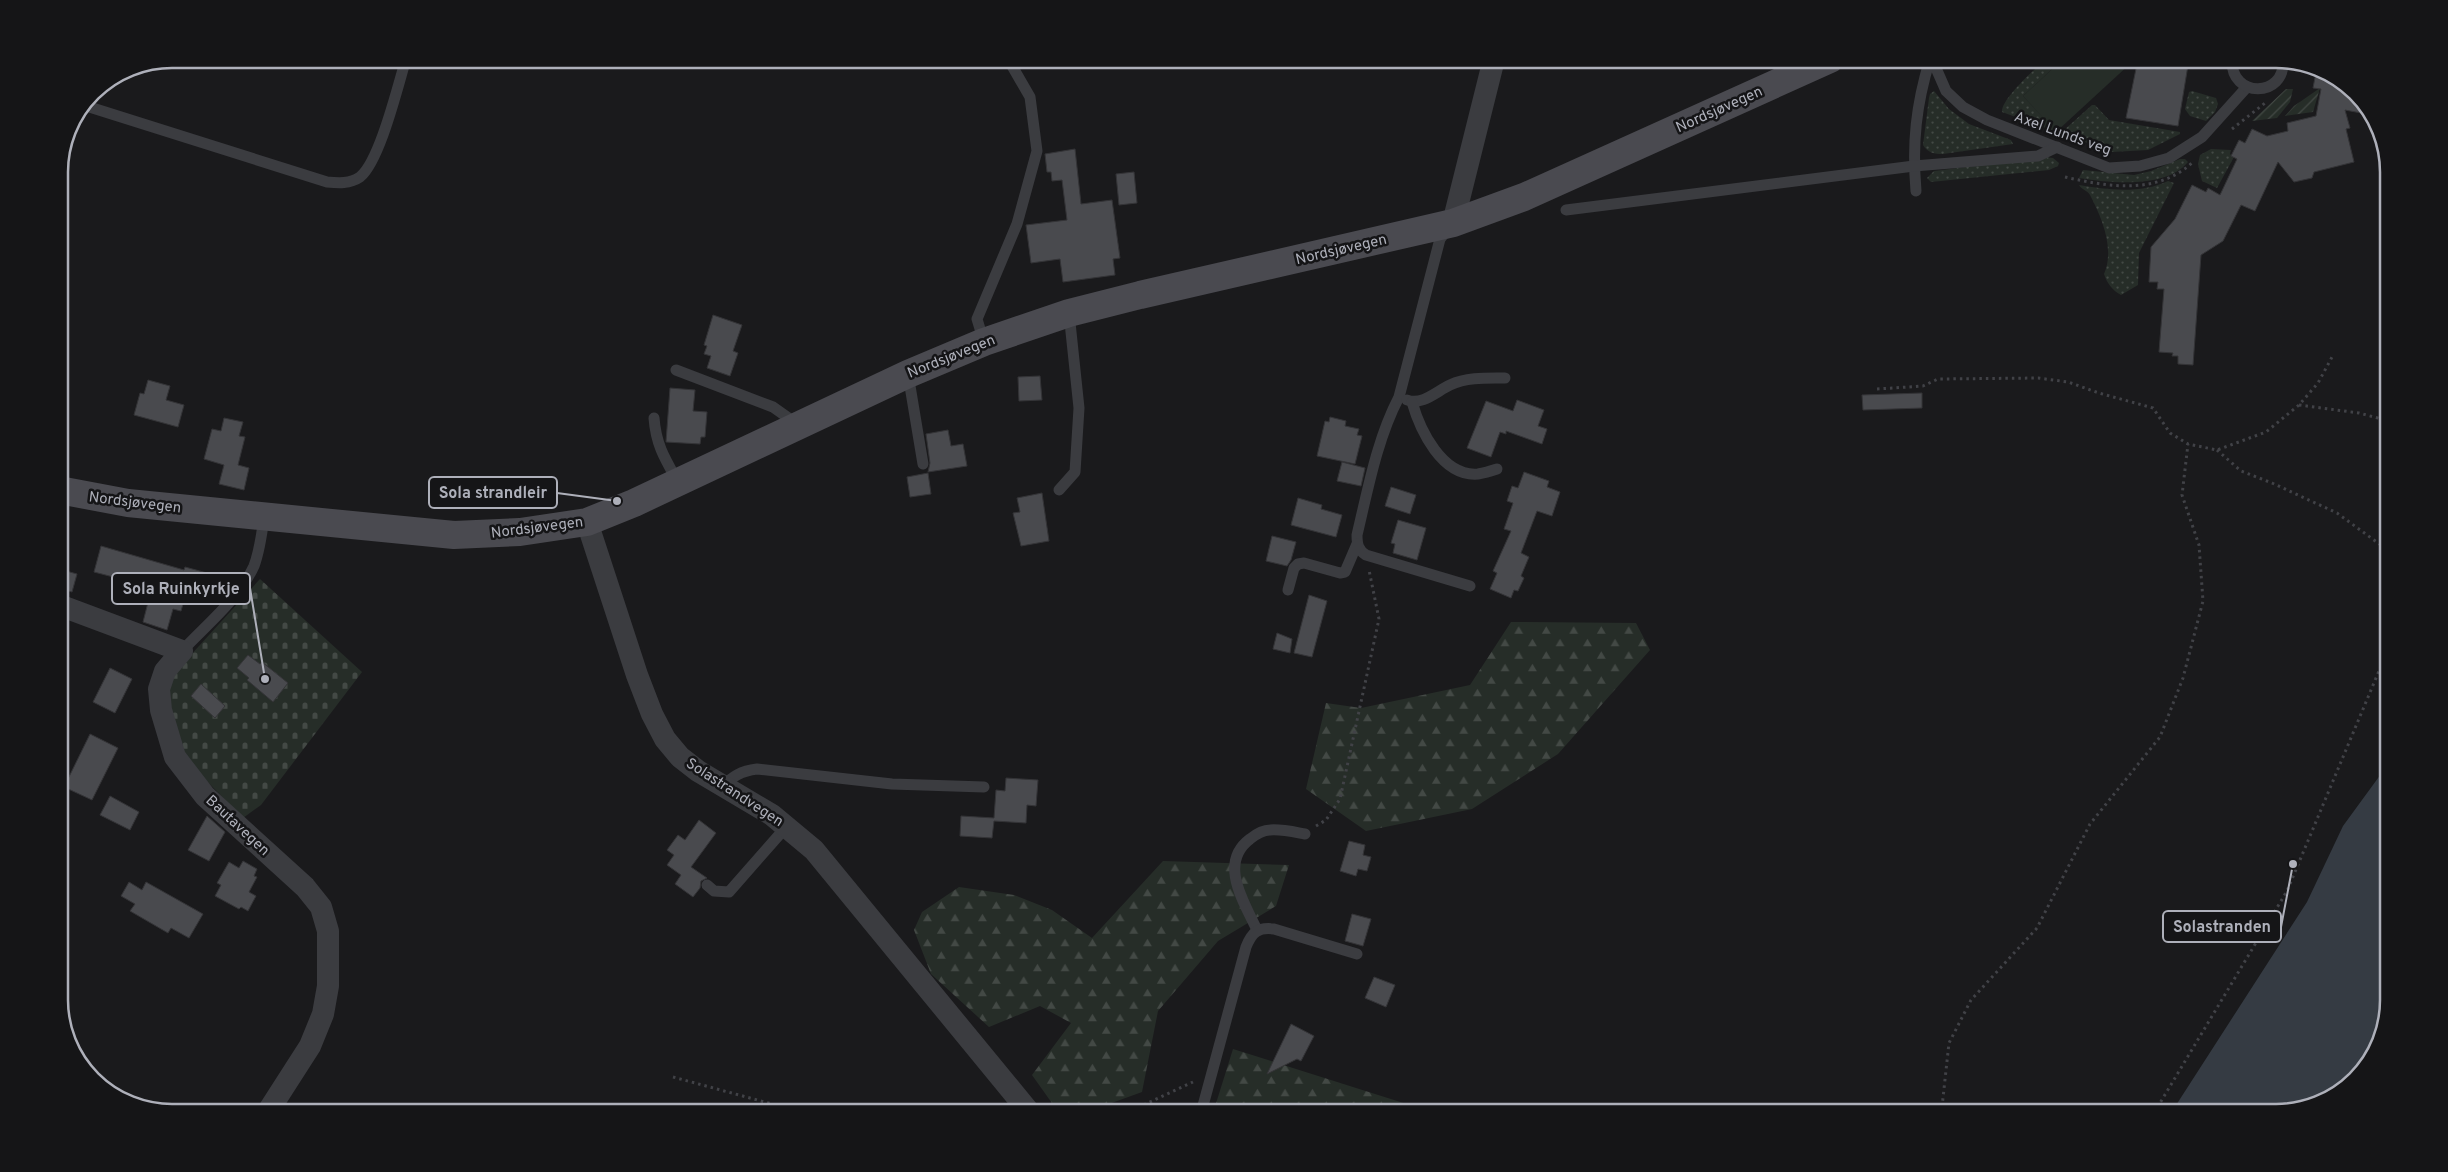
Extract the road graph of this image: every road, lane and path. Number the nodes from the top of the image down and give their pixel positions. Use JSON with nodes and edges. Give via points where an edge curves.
{"nodes":[{"id":1,"x":403,"y":68,"type":"edge"},
{"id":2,"x":1013,"y":68,"type":"edge"},
{"id":3,"x":1492,"y":68,"type":"edge"},
{"id":4,"x":1810,"y":68,"type":"edge"},
{"id":5,"x":1928,"y":68,"type":"edge"},
{"id":6,"x":1935,"y":68,"type":"edge"},
{"id":7,"x":2233,"y":68,"type":"edge"},
{"id":8,"x":2282,"y":68,"type":"edge"},
{"id":9,"x":2246,"y":87,"type":"junction"},
{"id":10,"x":90,"y":107,"type":"edge"},
{"id":11,"x":2057,"y":147,"type":"junction"},
{"id":12,"x":1914,"y":166,"type":"junction"},
{"id":13,"x":1916,"y":191,"type":"dead end"},
{"id":14,"x":1566,"y":210,"type":"dead end"},
{"id":15,"x":1453,"y":223,"type":"junction"},
{"id":16,"x":1069,"y":313,"type":"junction"},
{"id":17,"x":984,"y":342,"type":"junction"},
{"id":18,"x":2332,"y":357,"type":"dead end"},
{"id":19,"x":676,"y":370,"type":"dead end"},
{"id":20,"x":908,"y":374,"type":"junction"},
{"id":21,"x":1505,"y":378,"type":"dead end"},
{"id":22,"x":1877,"y":389,"type":"dead end"},
{"id":23,"x":1399,"y":397,"type":"junction"},
{"id":24,"x":1412,"y":402,"type":"junction"},
{"id":25,"x":2299,"y":405,"type":"junction"},
{"id":26,"x":654,"y":418,"type":"dead end"},
{"id":27,"x":2380,"y":419,"type":"edge"},
{"id":28,"x":799,"y":425,"type":"junction"},
{"id":29,"x":2188,"y":444,"type":"junction"},
{"id":30,"x":2217,"y":450,"type":"junction"},
{"id":31,"x":923,"y":464,"type":"dead end"},
{"id":32,"x":1497,"y":469,"type":"dead end"},
{"id":33,"x":678,"y":482,"type":"junction"},
{"id":34,"x":1059,"y":490,"type":"dead end"},
{"id":35,"x":68,"y":492,"type":"edge"},
{"id":36,"x":264,"y":515,"type":"junction"},
{"id":37,"x":587,"y":522,"type":"junction"},
{"id":38,"x":1357,"y":544,"type":"junction"},
{"id":39,"x":2380,"y":544,"type":"edge"},
{"id":40,"x":1366,"y":556,"type":"junction"},
{"id":41,"x":1470,"y":586,"type":"dead end"},
{"id":42,"x":1288,"y":590,"type":"dead end"},
{"id":43,"x":68,"y":609,"type":"edge"},
{"id":44,"x":182,"y":650,"type":"junction"},
{"id":45,"x":2380,"y":667,"type":"edge"},
{"id":46,"x":722,"y":787,"type":"junction"},
{"id":47,"x":984,"y":787,"type":"dead end"},
{"id":48,"x":787,"y":826,"type":"junction"},
{"id":49,"x":1305,"y":834,"type":"joint"},
{"id":50,"x":707,"y":885,"type":"dead end"},
{"id":51,"x":1257,"y":930,"type":"junction"},
{"id":52,"x":1357,"y":954,"type":"dead end"},
{"id":53,"x":1212,"y":1073,"type":"junction"},
{"id":54,"x":673,"y":1077,"type":"dead end"},
{"id":55,"x":273,"y":1104,"type":"edge"},
{"id":56,"x":773,"y":1104,"type":"edge"},
{"id":57,"x":1023,"y":1104,"type":"edge"},
{"id":58,"x":1145,"y":1104,"type":"edge"},
{"id":59,"x":1203,"y":1104,"type":"edge"},
{"id":60,"x":1942,"y":1104,"type":"edge"},
{"id":61,"x":2159,"y":1104,"type":"edge"}],
"edges":[{"from":1,"to":10,"type":"lane","via":[[378,150],[365,173],[348,182],[327,182]]},
{"from":2,"to":17,"type":"lane","via":[[1030,97],[1037,151],[1017,224],[977,319]]},
{"from":3,"to":15,"type":"street"},
{"from":4,"to":15,"type":"street","name":"Nordsjøvegen","via":[[1524,197]]},
{"from":5,"to":12,"type":"lane","via":[[1914,137]]},
{"from":6,"to":11,"type":"lane","name":"Axel Lunds veg","via":[[1946,91],[1963,107],[1987,120]]},
{"from":7,"to":9,"type":"lane","via":[[2234,76]]},
{"from":8,"to":9,"type":"lane","via":[[2272,85],[2264,89]]},
{"from":9,"to":11,"type":"lane","name":"Axel Lunds veg","via":[[2202,137],[2169,158],[2140,166],[2109,168]]},
{"from":11,"to":12,"type":"lane","via":[[2038,156]]},
{"from":12,"to":13,"type":"lane"},
{"from":12,"to":14,"type":"lane"},
{"from":15,"to":16,"type":"street","name":"Nordsjøvegen"},
{"from":15,"to":23,"type":"lane","via":[[1440,239]]},
{"from":16,"to":17,"type":"street","name":"Nordsjøvegen"},
{"from":16,"to":34,"type":"lane","via":[[1079,408],[1076,472]]},
{"from":17,"to":20,"type":"street","name":"Nordsjøvegen"},
{"from":18,"to":25,"type":"path","via":[[2318,382]]},
{"from":19,"to":28,"type":"lane","via":[[773,407]]},
{"from":20,"to":28,"type":"street","name":"Nordsjøvegen"},
{"from":20,"to":31,"type":"lane"},
{"from":21,"to":24,"type":"lane","via":[[1464,380]]},
{"from":22,"to":29,"type":"path","via":[[1923,386],[1938,379],[2038,378],[2068,382],[2153,408],[2170,433]]},
{"from":23,"to":24,"type":"lane"},
{"from":23,"to":38,"type":"lane","via":[[1372,474]]},
{"from":24,"to":32,"type":"lane","via":[[1426,438],[1451,466],[1477,474]]},
{"from":25,"to":27,"type":"path"},
{"from":25,"to":30,"type":"path","via":[[2266,432]]},
{"from":26,"to":33,"type":"lane","via":[[656,438]]},
{"from":28,"to":33,"type":"street","name":"Nordsjøvegen"},
{"from":29,"to":30,"type":"path"},
{"from":29,"to":60,"type":"path","via":[[2182,495],[2199,545],[2203,601],[2183,678],[2160,737],[2090,824],[2037,928],[1971,1000],[1949,1043]]},
{"from":30,"to":39,"type":"path","via":[[2240,472],[2337,513]]},
{"from":33,"to":37,"type":"street","name":"Nordsjøvegen"},
{"from":35,"to":36,"type":"street","name":"Nordsjøvegen","via":[[128,503]]},
{"from":36,"to":37,"type":"street","name":"Nordsjøvegen","via":[[454,535],[520,532]]},
{"from":36,"to":44,"type":"lane","via":[[260,545],[245,582]]},
{"from":37,"to":46,"type":"street","name":"Solastrandvegen","via":[[652,714],[665,739],[680,757]]},
{"from":38,"to":40,"type":"lane"},
{"from":38,"to":42,"type":"lane","via":[[1345,572],[1298,564]]},
{"from":40,"to":41,"type":"lane"},
{"from":40,"to":49,"type":"path","via":[[1379,619],[1340,799],[1326,820]]},
{"from":43,"to":44,"type":"street"},
{"from":44,"to":55,"type":"street","name":"Bautavegen","via":[[165,671],[159,689],[161,710],[176,757],[206,796],[305,887],[321,907],[328,931],[328,986],[323,1014],[310,1046]]},
{"from":45,"to":61,"type":"path","via":[[2286,892]]},
{"from":46,"to":47,"type":"lane","via":[[734,776],[757,769],[892,784]]},
{"from":46,"to":48,"type":"street","name":"Solastrandvegen"},
{"from":48,"to":50,"type":"lane","via":[[730,892],[714,891]]},
{"from":48,"to":57,"type":"street","name":"Solastrandvegen","via":[[841,880]]},
{"from":49,"to":51,"type":"lane","via":[[1269,830],[1256,834],[1236,854],[1233,866],[1237,883]]},
{"from":51,"to":52,"type":"lane","via":[[1274,929]]},
{"from":51,"to":53,"type":"lane","via":[[1246,946]]},
{"from":53,"to":58,"type":"path"},
{"from":53,"to":59,"type":"lane"},
{"from":54,"to":56,"type":"path"}]}
